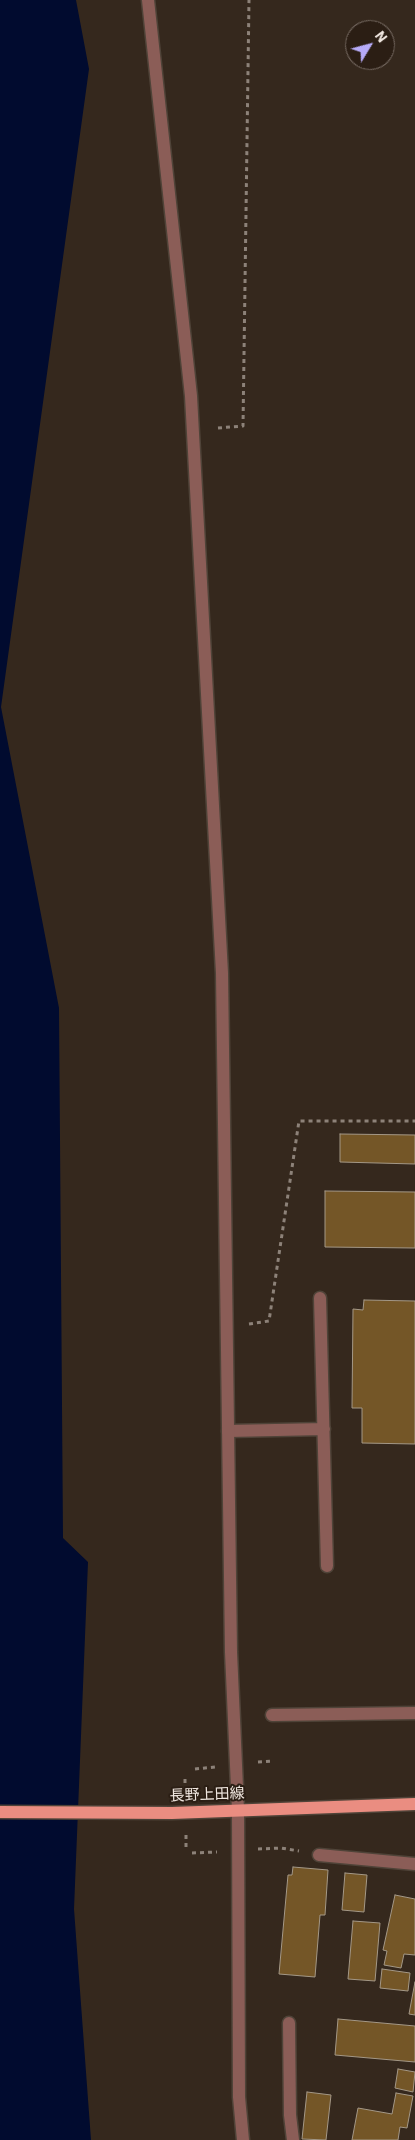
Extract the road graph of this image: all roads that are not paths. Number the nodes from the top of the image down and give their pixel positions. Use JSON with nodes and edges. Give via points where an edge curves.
{"nodes":[{"id":1,"x":148,"y":0,"type":"edge"},
{"id":2,"x":320,"y":1298,"type":"dead end"},
{"id":3,"x":324,"y":1429,"type":"junction"},
{"id":4,"x":228,"y":1430,"type":"junction"},
{"id":5,"x":327,"y":1566,"type":"dead end"},
{"id":6,"x":415,"y":1713,"type":"edge"},
{"id":7,"x":272,"y":1715,"type":"dead end"},
{"id":8,"x":415,"y":1804,"type":"edge"},
{"id":9,"x":238,"y":1810,"type":"junction"},
{"id":10,"x":0,"y":1812,"type":"edge"},
{"id":11,"x":320,"y":1855,"type":"dead end"},
{"id":12,"x":415,"y":1864,"type":"edge"},
{"id":13,"x":289,"y":2023,"type":"dead end"},
{"id":14,"x":242,"y":2140,"type":"edge"},
{"id":15,"x":293,"y":2140,"type":"edge"}],
"edges":[{"from":1,"to":4,"type":"street","via":[[191,396],[222,973]]},
{"from":2,"to":3,"type":"street"},
{"from":3,"to":4,"type":"street"},
{"from":3,"to":5,"type":"street"},
{"from":4,"to":9,"type":"street","via":[[231,1652]]},
{"from":6,"to":7,"type":"street"},
{"from":8,"to":9,"type":"main road","name":"長野上田線"},
{"from":9,"to":10,"type":"main road","name":"長野上田線"},
{"from":9,"to":14,"type":"street"},
{"from":11,"to":12,"type":"street"},
{"from":13,"to":15,"type":"street"}]}
